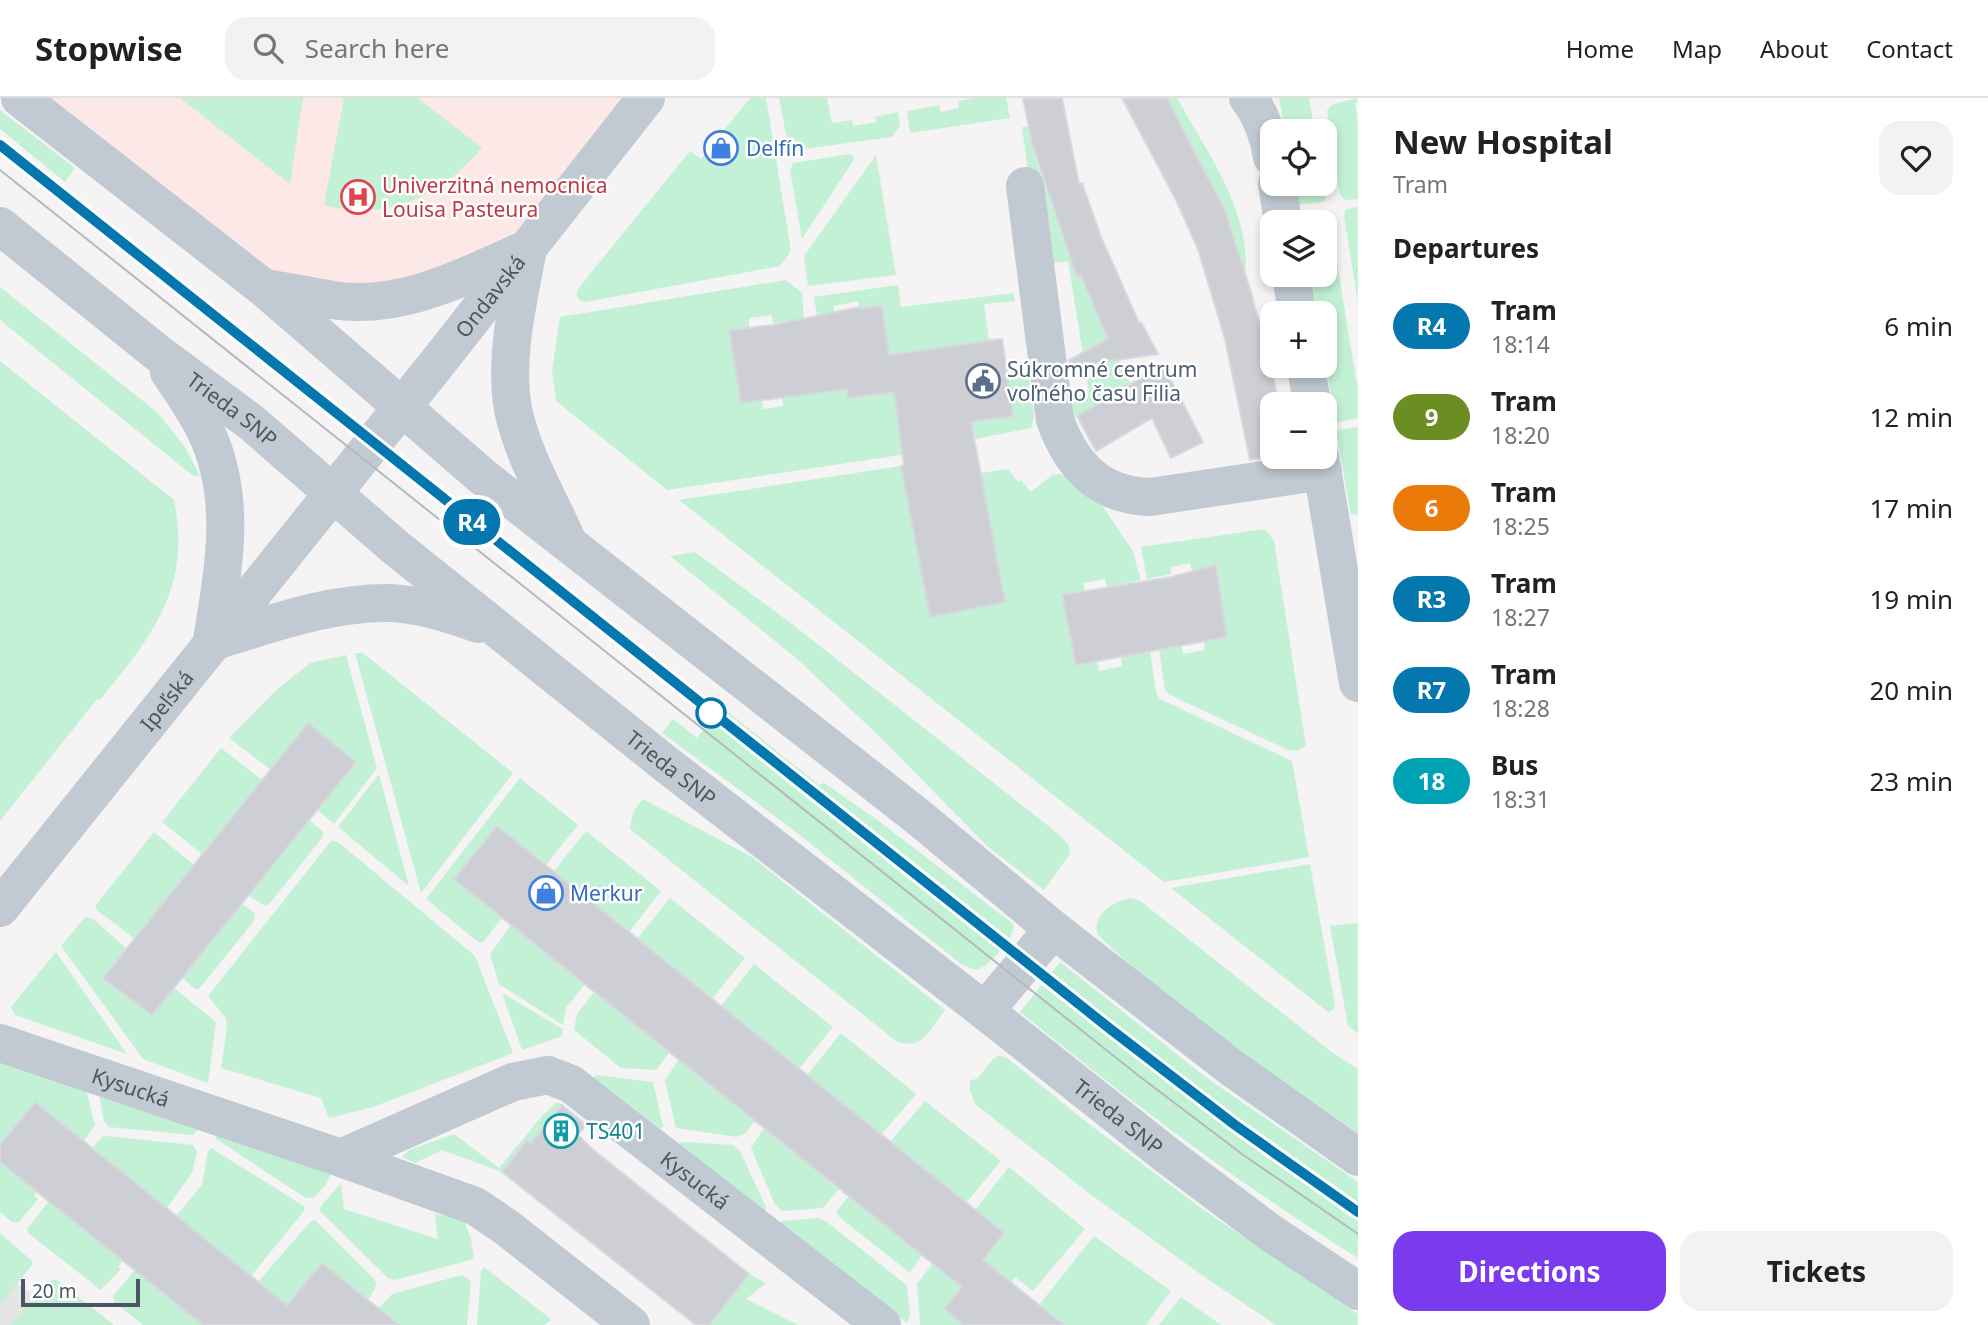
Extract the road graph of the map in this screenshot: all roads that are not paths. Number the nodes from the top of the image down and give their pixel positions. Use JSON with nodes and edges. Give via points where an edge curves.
{"nodes":[{"id":1,"x":20,"y":98,"type":"edge"},
{"id":2,"x":646,"y":98,"type":"edge"},
{"id":3,"x":1248,"y":98,"type":"edge"},
{"id":4,"x":1260,"y":121,"type":"edge"},
{"id":5,"x":1025,"y":186,"type":"dead end"},
{"id":6,"x":0,"y":226,"type":"edge"},
{"id":7,"x":527,"y":249,"type":"junction"},
{"id":8,"x":264,"y":288,"type":"junction"},
{"id":9,"x":159,"y":354,"type":"junction"},
{"id":10,"x":402,"y":406,"type":"junction"},
{"id":11,"x":1295,"y":469,"type":"edge"},
{"id":12,"x":1322,"y":469,"type":"edge"},
{"id":13,"x":333,"y":492,"type":"junction"},
{"id":14,"x":568,"y":544,"type":"junction"},
{"id":15,"x":498,"y":632,"type":"junction"},
{"id":16,"x":212,"y":642,"type":"junction"},
{"id":17,"x":1358,"y":683,"type":"edge"},
{"id":18,"x":0,"y":908,"type":"edge"},
{"id":19,"x":1053,"y":929,"type":"junction"},
{"id":20,"x":985,"y":1011,"type":"junction"},
{"id":21,"x":0,"y":1043,"type":"edge"},
{"id":22,"x":1358,"y":1157,"type":"edge"},
{"id":23,"x":341,"y":1158,"type":"junction"},
{"id":24,"x":1358,"y":1291,"type":"edge"},
{"id":25,"x":631,"y":1325,"type":"edge"},
{"id":26,"x":882,"y":1325,"type":"edge"}],
"edges":[{"from":1,"to":8,"type":"street"},
{"from":2,"to":7,"type":"street","name":"Ondavská"},
{"from":3,"to":4,"type":"street"},
{"from":5,"to":11,"type":"street","via":[[1055,420],[1069,454],[1081,467],[1111,490],[1150,497]]},
{"from":6,"to":9,"type":"street","name":"Trieda SNP"},
{"from":7,"to":8,"type":"street","via":[[464,277],[394,299],[333,300]]},
{"from":7,"to":10,"type":"street","name":"Ondavská"},
{"from":7,"to":14,"type":"street","via":[[517,306],[511,395],[520,435]]},
{"from":8,"to":10,"type":"street"},
{"from":9,"to":13,"type":"street","name":"Trieda SNP","via":[[252,423]]},
{"from":9,"to":16,"type":"street","via":[[206,431],[222,479],[226,540]]},
{"from":10,"to":13,"type":"street","name":"Ondavská"},
{"from":10,"to":14,"type":"street"},
{"from":12,"to":17,"type":"street"},
{"from":13,"to":15,"type":"street","name":"Trieda SNP"},
{"from":13,"to":16,"type":"street","name":"Ipeľská"},
{"from":14,"to":19,"type":"street","via":[[917,816]]},
{"from":15,"to":16,"type":"street","via":[[442,612],[390,603],[305,615]]},
{"from":15,"to":20,"type":"street","name":"Trieda SNP"},
{"from":16,"to":18,"type":"street","name":"Ipeľská"},
{"from":19,"to":20,"type":"street"},
{"from":19,"to":22,"type":"street","via":[[1232,1069]]},
{"from":20,"to":24,"type":"street","name":"Trieda SNP","via":[[1168,1156]]},
{"from":21,"to":23,"type":"street","name":"Kysucká"},
{"from":23,"to":25,"type":"street","name":"Kysucká","via":[[475,1206]]},
{"from":23,"to":26,"type":"street","name":"Kysucká","via":[[513,1082],[548,1075],[571,1084]]}]}
